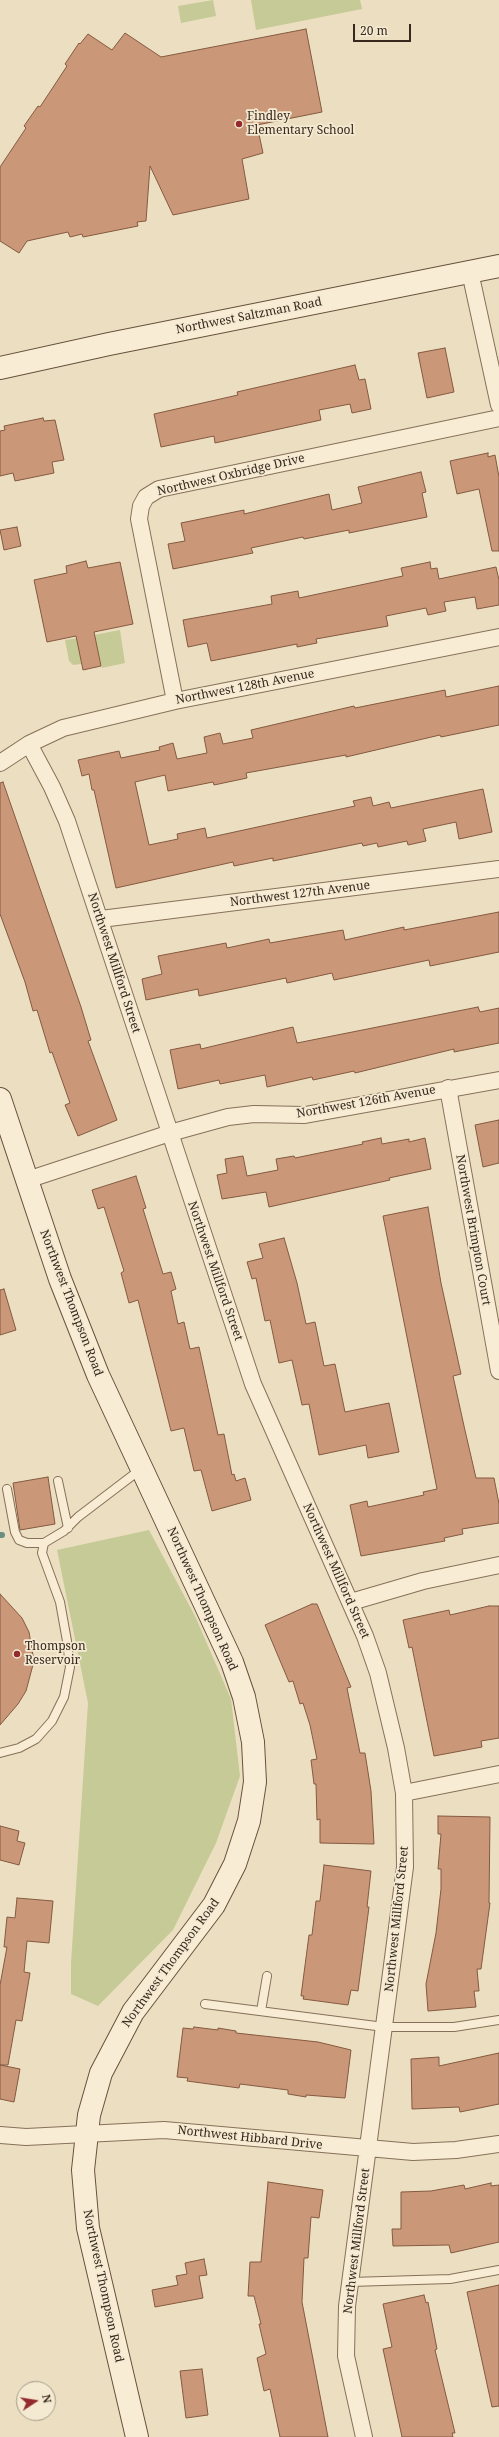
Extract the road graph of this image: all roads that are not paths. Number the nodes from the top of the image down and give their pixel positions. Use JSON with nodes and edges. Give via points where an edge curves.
{"nodes":[{"id":1,"x":499,"y":266,"type":"edge"},
{"id":2,"x":470,"y":272,"type":"junction"},
{"id":3,"x":0,"y":368,"type":"edge"},
{"id":4,"x":499,"y":405,"type":"edge"},
{"id":5,"x":499,"y":418,"type":"edge"},
{"id":6,"x":499,"y":637,"type":"edge"},
{"id":7,"x":175,"y":701,"type":"junction"},
{"id":8,"x":29,"y":744,"type":"junction"},
{"id":9,"x":0,"y":763,"type":"edge"},
{"id":10,"x":499,"y":868,"type":"edge"},
{"id":11,"x":101,"y":920,"type":"junction"},
{"id":12,"x":499,"y":1080,"type":"edge"},
{"id":13,"x":448,"y":1088,"type":"junction"},
{"id":14,"x":0,"y":1100,"type":"edge"},
{"id":15,"x":170,"y":1133,"type":"junction"},
{"id":16,"x":27,"y":1180,"type":"junction"},
{"id":17,"x":499,"y":1371,"type":"edge"},
{"id":18,"x":142,"y":1468,"type":"junction"},
{"id":19,"x":58,"y":1481,"type":"dead end"},
{"id":20,"x":7,"y":1489,"type":"dead end"},
{"id":21,"x":68,"y":1528,"type":"junction"},
{"id":22,"x":44,"y":1543,"type":"junction"},
{"id":23,"x":499,"y":1565,"type":"edge"},
{"id":24,"x":351,"y":1602,"type":"junction"},
{"id":25,"x":0,"y":1753,"type":"edge"},
{"id":26,"x":499,"y":1774,"type":"edge"},
{"id":27,"x":404,"y":1793,"type":"junction"},
{"id":28,"x":267,"y":1976,"type":"dead end"},
{"id":29,"x":205,"y":2004,"type":"dead end"},
{"id":30,"x":261,"y":2011,"type":"junction"},
{"id":31,"x":499,"y":2020,"type":"edge"},
{"id":32,"x":384,"y":2027,"type":"junction"},
{"id":33,"x":87,"y":2134,"type":"junction"},
{"id":34,"x":0,"y":2135,"type":"edge"},
{"id":35,"x":499,"y":2144,"type":"edge"},
{"id":36,"x":369,"y":2150,"type":"junction"},
{"id":37,"x":499,"y":2270,"type":"edge"},
{"id":38,"x":350,"y":2282,"type":"junction"},
{"id":39,"x":137,"y":2437,"type":"edge"},
{"id":40,"x":364,"y":2437,"type":"edge"}],
"edges":[{"from":1,"to":2,"type":"street","name":"Northwest Saltzman Road"},
{"from":2,"to":3,"type":"street","name":"Northwest Saltzman Road"},
{"from":2,"to":4,"type":"street"},
{"from":5,"to":7,"type":"street","name":"Northwest Oxbridge Drive","via":[[158,489],[146,497],[141,506],[139,519]]},
{"from":6,"to":7,"type":"street","name":"Northwest 128th Avenue"},
{"from":7,"to":8,"type":"street","name":"Northwest 128th Avenue","via":[[63,728]]},
{"from":8,"to":9,"type":"street","name":"Northwest 128th Avenue"},
{"from":8,"to":11,"type":"street","name":"Northwest Millford Street","via":[[67,821]]},
{"from":10,"to":11,"type":"street","name":"Northwest 127th Avenue"},
{"from":11,"to":15,"type":"street","name":"Northwest Millford Street"},
{"from":12,"to":13,"type":"street","name":"Northwest 126th Avenue"},
{"from":13,"to":15,"type":"street","name":"Northwest 126th Avenue","via":[[305,1115],[254,1114],[228,1117]]},
{"from":13,"to":17,"type":"street","name":"Northwest Brimpton Court"},
{"from":14,"to":16,"type":"street","name":"Northwest Thompson Road"},
{"from":15,"to":16,"type":"street","name":"Northwest 126th Avenue"},
{"from":15,"to":24,"type":"street","name":"Northwest Millford Street","via":[[253,1384]]},
{"from":16,"to":18,"type":"street","name":"Northwest Thompson Road","via":[[60,1279],[98,1374]]},
{"from":18,"to":21,"type":"lane","via":[[78,1517]]},
{"from":18,"to":33,"type":"street","name":"Northwest Thompson Road","via":[[232,1662],[244,1697],[253,1742],[255,1782],[249,1821],[235,1864],[214,1905],[133,2012],[117,2040],[93,2094]]},
{"from":19,"to":21,"type":"lane"},
{"from":20,"to":22,"type":"lane","via":[[15,1532],[19,1540],[27,1543]]},
{"from":21,"to":22,"type":"lane"},
{"from":22,"to":25,"type":"lane","via":[[42,1553],[60,1602],[68,1641],[70,1667],[64,1696],[52,1721],[36,1739],[19,1748]]},
{"from":23,"to":24,"type":"street","via":[[423,1581]]},
{"from":24,"to":27,"type":"street","name":"Northwest Millford Street","via":[[382,1686]]},
{"from":26,"to":27,"type":"street"},
{"from":27,"to":32,"type":"street","name":"Northwest Millford Street","via":[[405,1867]]},
{"from":28,"to":30,"type":"lane"},
{"from":29,"to":30,"type":"lane"},
{"from":30,"to":32,"type":"lane"},
{"from":31,"to":32,"type":"lane","via":[[454,2027]]},
{"from":32,"to":36,"type":"street","name":"Northwest Millford Street"},
{"from":33,"to":34,"type":"street","name":"Northwest Hibbard Drive","via":[[26,2137]]},
{"from":33,"to":36,"type":"street","name":"Northwest Hibbard Drive","via":[[192,2131]]},
{"from":33,"to":39,"type":"street","name":"Northwest Thompson Road","via":[[83,2170],[88,2228]]},
{"from":35,"to":36,"type":"street","name":"Northwest Hibbard Drive","via":[[413,2152]]},
{"from":36,"to":38,"type":"street","name":"Northwest Millford Street"},
{"from":37,"to":38,"type":"lane","via":[[450,2279]]},
{"from":38,"to":40,"type":"street","name":"Northwest Millford Street","via":[[346,2356]]}]}
